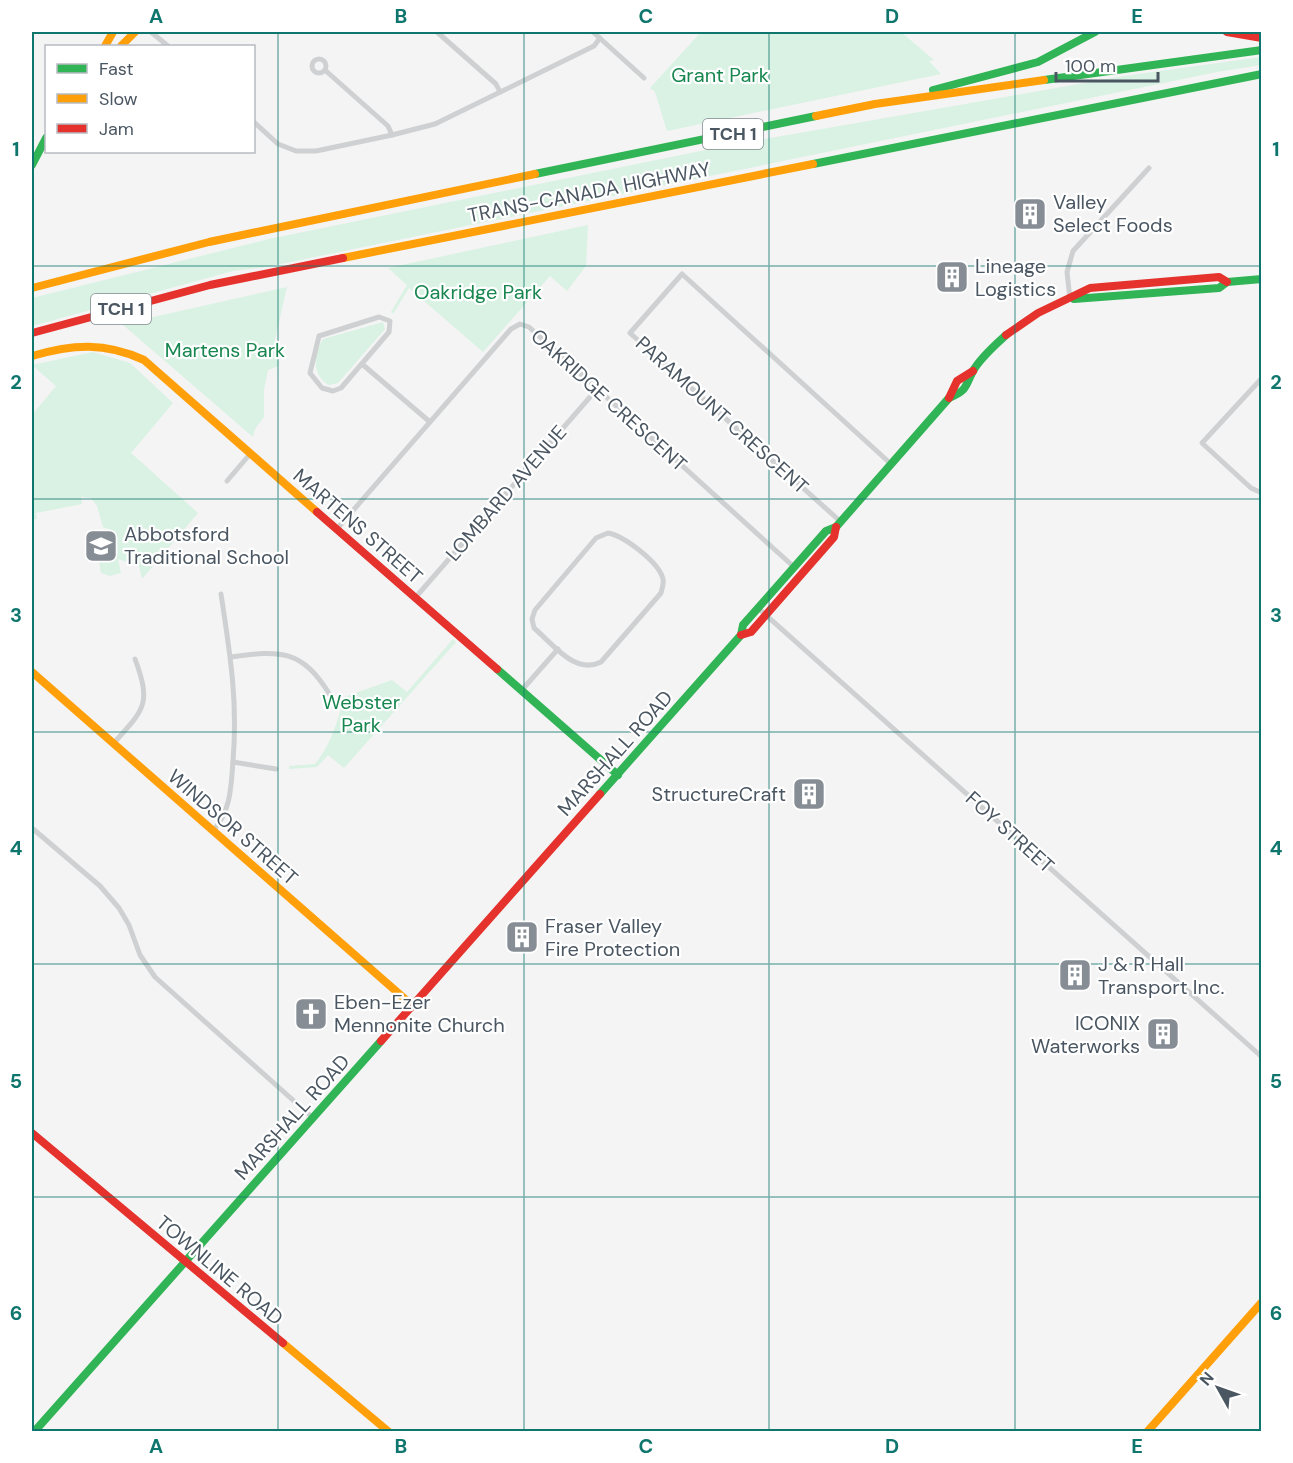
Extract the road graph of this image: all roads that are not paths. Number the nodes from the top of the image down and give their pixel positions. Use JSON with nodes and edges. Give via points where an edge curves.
{"nodes":[{"id":1,"x":135,"y":32,"type":"edge"},
{"id":2,"x":151,"y":32,"type":"edge"},
{"id":3,"x":437,"y":32,"type":"edge"},
{"id":4,"x":593,"y":32,"type":"edge"},
{"id":5,"x":1095,"y":32,"type":"edge"},
{"id":6,"x":1227,"y":32,"type":"edge"},
{"id":7,"x":600,"y":38,"type":"junction"},
{"id":8,"x":1262,"y":38,"type":"edge"},
{"id":9,"x":123,"y":45,"type":"edge"},
{"id":10,"x":167,"y":45,"type":"edge"},
{"id":11,"x":1262,"y":50,"type":"edge"},
{"id":12,"x":326,"y":71,"type":"dead end"},
{"id":13,"x":1262,"y":74,"type":"edge"},
{"id":14,"x":644,"y":78,"type":"dead end"},
{"id":15,"x":500,"y":92,"type":"junction"},
{"id":16,"x":875,"y":104,"type":"junction"},
{"id":17,"x":255,"y":123,"type":"edge"},
{"id":18,"x":392,"y":135,"type":"junction"},
{"id":19,"x":45,"y":140,"type":"edge"},
{"id":20,"x":40,"y":147,"type":"junction"},
{"id":21,"x":32,"y":155,"type":"edge"},
{"id":22,"x":32,"y":165,"type":"edge"},
{"id":23,"x":1149,"y":168,"type":"dead end"},
{"id":24,"x":1262,"y":279,"type":"edge"},
{"id":25,"x":1167,"y":281,"type":"junction"},
{"id":26,"x":1227,"y":282,"type":"junction"},
{"id":27,"x":32,"y":288,"type":"edge"},
{"id":28,"x":1113,"y":296,"type":"junction"},
{"id":29,"x":1070,"y":299,"type":"junction"},
{"id":30,"x":32,"y":333,"type":"edge"},
{"id":31,"x":32,"y":356,"type":"edge"},
{"id":32,"x":362,"y":364,"type":"junction"},
{"id":33,"x":1262,"y":378,"type":"edge"},
{"id":34,"x":597,"y":389,"type":"junction"},
{"id":35,"x":430,"y":422,"type":"junction"},
{"id":36,"x":250,"y":454,"type":"junction"},
{"id":37,"x":891,"y":464,"type":"junction"},
{"id":38,"x":227,"y":481,"type":"dead end"},
{"id":39,"x":1262,"y":493,"type":"edge"},
{"id":40,"x":838,"y":524,"type":"junction"},
{"id":41,"x":336,"y":530,"type":"junction"},
{"id":42,"x":795,"y":567,"type":"junction"},
{"id":43,"x":221,"y":594,"type":"dead end"},
{"id":44,"x":415,"y":598,"type":"junction"},
{"id":45,"x":758,"y":608,"type":"junction"},
{"id":46,"x":765,"y":615,"type":"junction"},
{"id":47,"x":741,"y":635,"type":"junction"},
{"id":48,"x":558,"y":649,"type":"junction"},
{"id":49,"x":231,"y":657,"type":"junction"},
{"id":50,"x":135,"y":659,"type":"dead end"},
{"id":51,"x":32,"y":672,"type":"edge"},
{"id":52,"x":521,"y":691,"type":"junction"},
{"id":53,"x":330,"y":695,"type":"dead end"},
{"id":54,"x":113,"y":744,"type":"junction"},
{"id":55,"x":233,"y":762,"type":"junction"},
{"id":56,"x":276,"y":769,"type":"dead end"},
{"id":57,"x":618,"y":775,"type":"junction"},
{"id":58,"x":32,"y":828,"type":"edge"},
{"id":59,"x":213,"y":831,"type":"junction"},
{"id":60,"x":413,"y":1006,"type":"junction"},
{"id":61,"x":1262,"y":1057,"type":"edge"},
{"id":62,"x":314,"y":1118,"type":"junction"},
{"id":63,"x":32,"y":1133,"type":"edge"},
{"id":64,"x":185,"y":1263,"type":"junction"},
{"id":65,"x":1262,"y":1302,"type":"edge"},
{"id":66,"x":34,"y":1431,"type":"edge"},
{"id":67,"x":389,"y":1431,"type":"edge"},
{"id":68,"x":1147,"y":1431,"type":"edge"}],
"edges":[{"from":1,"to":9,"type":"main road"},
{"from":2,"to":10,"type":"street"},
{"from":3,"to":15,"type":"street","via":[[496,84]]},
{"from":4,"to":7,"type":"street"},
{"from":5,"to":16,"type":"main road","via":[[1073,47],[1024,68]]},
{"from":6,"to":8,"type":"main road"},
{"from":7,"to":14,"type":"street"},
{"from":7,"to":15,"type":"street","via":[[594,46]]},
{"from":11,"to":16,"type":"main road","name":"TRANS-CANADA HIGHWAY","number":"TCH 1"},
{"from":12,"to":18,"type":"street","via":[[388,126]]},
{"from":13,"to":30,"type":"main road","name":"TRANS-CANADA HIGHWAY","number":"TCH 1","via":[[210,285]]},
{"from":15,"to":18,"type":"street","via":[[435,124]]},
{"from":16,"to":27,"type":"main road","name":"TRANS-CANADA HIGHWAY","number":"TCH 1","via":[[209,242]]},
{"from":17,"to":18,"type":"street","via":[[278,144],[296,152]]},
{"from":19,"to":20,"type":"main road"},
{"from":20,"to":21,"type":"main road"},
{"from":20,"to":22,"type":"main road"},
{"from":23,"to":29,"type":"street","via":[[1073,252],[1067,272]]},
{"from":24,"to":26,"type":"main road","name":"MARSHALL ROAD"},
{"from":25,"to":26,"type":"main road","name":"MARSHALL ROAD","via":[[1220,277]]},
{"from":25,"to":28,"type":"main road","via":[[1166,287],[1142,288]]},
{"from":25,"to":29,"type":"main road","name":"MARSHALL ROAD","via":[[1090,288]]},
{"from":26,"to":28,"type":"main road","name":"MARSHALL ROAD","via":[[1220,288]]},
{"from":28,"to":29,"type":"main road","name":"MARSHALL ROAD"},
{"from":29,"to":37,"type":"main road","name":"MARSHALL ROAD","via":[[1038,313],[996,344],[973,371],[951,388],[949,398]]},
{"from":31,"to":36,"type":"main road","name":"MARTENS STREET","via":[[57,348],[100,344],[122,349],[144,360]]},
{"from":32,"to":32,"type":"street","via":[[389,332],[390,321],[385,318],[319,336],[310,373],[322,388],[333,391],[341,388]]},
{"from":32,"to":35,"type":"street"},
{"from":33,"to":39,"type":"street","via":[[1202,442],[1251,488]]},
{"from":34,"to":35,"type":"street","name":"OAKRIDGE CRESCENT","via":[[529,327],[520,324],[511,329]]},
{"from":34,"to":42,"type":"street","name":"OAKRIDGE CRESCENT"},
{"from":34,"to":44,"type":"street","name":"LOMBARD AVENUE"},
{"from":35,"to":41,"type":"street","name":"OAKRIDGE CRESCENT"},
{"from":36,"to":38,"type":"street"},
{"from":36,"to":41,"type":"main road","name":"MARTENS STREET"},
{"from":37,"to":40,"type":"main road","name":"MARSHALL ROAD"},
{"from":37,"to":40,"type":"street","name":"PARAMOUNT CRESCENT","via":[[682,274],[630,333]]},
{"from":40,"to":42,"type":"main road","name":"MARSHALL ROAD","via":[[826,531]]},
{"from":40,"to":46,"type":"main road","name":"MARSHALL ROAD","via":[[834,537]]},
{"from":41,"to":44,"type":"main road","name":"MARTENS STREET"},
{"from":42,"to":45,"type":"main road","name":"MARSHALL ROAD"},
{"from":43,"to":49,"type":"street"},
{"from":44,"to":52,"type":"main road","name":"MARTENS STREET"},
{"from":45,"to":46,"type":"street","name":"FOY STREET"},
{"from":45,"to":47,"type":"main road","name":"MARSHALL ROAD","via":[[743,625]]},
{"from":46,"to":47,"type":"main road","name":"MARSHALL ROAD","via":[[751,632]]},
{"from":46,"to":61,"type":"street","name":"FOY STREET"},
{"from":47,"to":57,"type":"main road","name":"MARSHALL ROAD"},
{"from":48,"to":48,"type":"street","via":[[577,665],[590,668],[601,662],[661,593],[663,581],[658,569],[621,536],[608,532],[596,538],[535,610],[534,628]]},
{"from":48,"to":52,"type":"street"},
{"from":49,"to":53,"type":"street","via":[[268,652],[298,659],[318,676]]},
{"from":49,"to":55,"type":"street","via":[[236,708]]},
{"from":50,"to":54,"type":"street","via":[[144,685],[144,704]]},
{"from":51,"to":54,"type":"main road","name":"WINDSOR STREET"},
{"from":52,"to":57,"type":"main road","name":"MARTENS STREET"},
{"from":54,"to":59,"type":"main road","name":"WINDSOR STREET"},
{"from":55,"to":56,"type":"street"},
{"from":55,"to":59,"type":"street","via":[[228,807]]},
{"from":57,"to":60,"type":"main road","name":"MARSHALL ROAD"},
{"from":58,"to":62,"type":"street","via":[[100,886],[119,908],[140,955],[155,977]]},
{"from":59,"to":60,"type":"main road","name":"WINDSOR STREET"},
{"from":60,"to":62,"type":"main road","name":"MARSHALL ROAD"},
{"from":62,"to":64,"type":"main road","name":"MARSHALL ROAD"},
{"from":63,"to":64,"type":"main road","name":"TOWNLINE ROAD"},
{"from":64,"to":66,"type":"main road","name":"MARSHALL ROAD"},
{"from":64,"to":67,"type":"main road","name":"TOWNLINE ROAD"},
{"from":65,"to":68,"type":"main road"}]}
